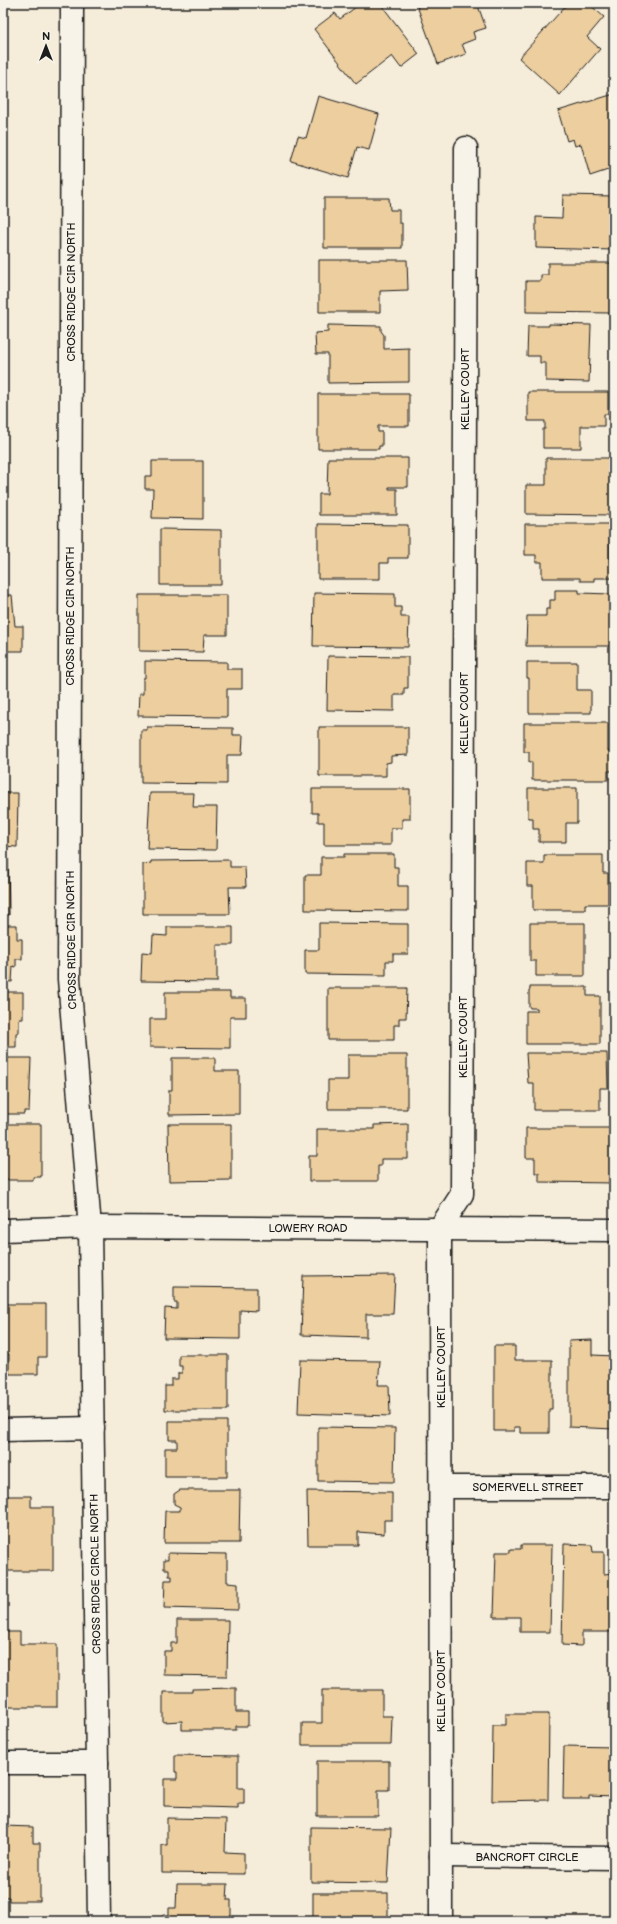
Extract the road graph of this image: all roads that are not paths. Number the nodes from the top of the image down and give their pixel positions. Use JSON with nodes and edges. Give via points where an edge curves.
{"nodes":[{"id":1,"x":72,"y":3,"type":"edge"},
{"id":2,"x":466,"y":148,"type":"dead end"},
{"id":3,"x":90,"y":1228,"type":"junction"},
{"id":4,"x":440,"y":1228,"type":"junction"},
{"id":5,"x":3,"y":1230,"type":"edge"},
{"id":6,"x":614,"y":1230,"type":"edge"},
{"id":7,"x":93,"y":1428,"type":"junction"},
{"id":8,"x":3,"y":1430,"type":"edge"},
{"id":9,"x":441,"y":1487,"type":"junction"},
{"id":10,"x":614,"y":1487,"type":"edge"},
{"id":11,"x":3,"y":1763,"type":"edge"},
{"id":12,"x":97,"y":1764,"type":"junction"},
{"id":13,"x":441,"y":1856,"type":"junction"},
{"id":14,"x":614,"y":1858,"type":"edge"},
{"id":15,"x":99,"y":1921,"type":"edge"},
{"id":16,"x":441,"y":1921,"type":"edge"}],
"edges":[{"from":1,"to":3,"type":"street","name":"CROSS RIDGE CIR NORTH","via":[[69,979]]},
{"from":2,"to":4,"type":"street","name":"KELLEY COURT","via":[[462,1194]]},
{"from":3,"to":4,"type":"street","name":"LOWERY ROAD"},
{"from":3,"to":5,"type":"street","name":"LOWERY ROAD"},
{"from":3,"to":7,"type":"street","name":"CROSS RIDGE CIRCLE NORTH"},
{"from":4,"to":6,"type":"street","name":"LOWERY ROAD"},
{"from":4,"to":9,"type":"street","name":"KELLEY COURT"},
{"from":7,"to":8,"type":"street"},
{"from":7,"to":12,"type":"street","name":"CROSS RIDGE CIRCLE NORTH"},
{"from":9,"to":10,"type":"street","name":"SOMERVELL STREET"},
{"from":9,"to":13,"type":"street","name":"KELLEY COURT"},
{"from":11,"to":12,"type":"street"},
{"from":12,"to":15,"type":"street","name":"CROSS RIDGE CIRCLE NORTH"},
{"from":13,"to":14,"type":"street","name":"BANCROFT CIRCLE"},
{"from":13,"to":16,"type":"street","name":"KELLEY COURT"}]}
